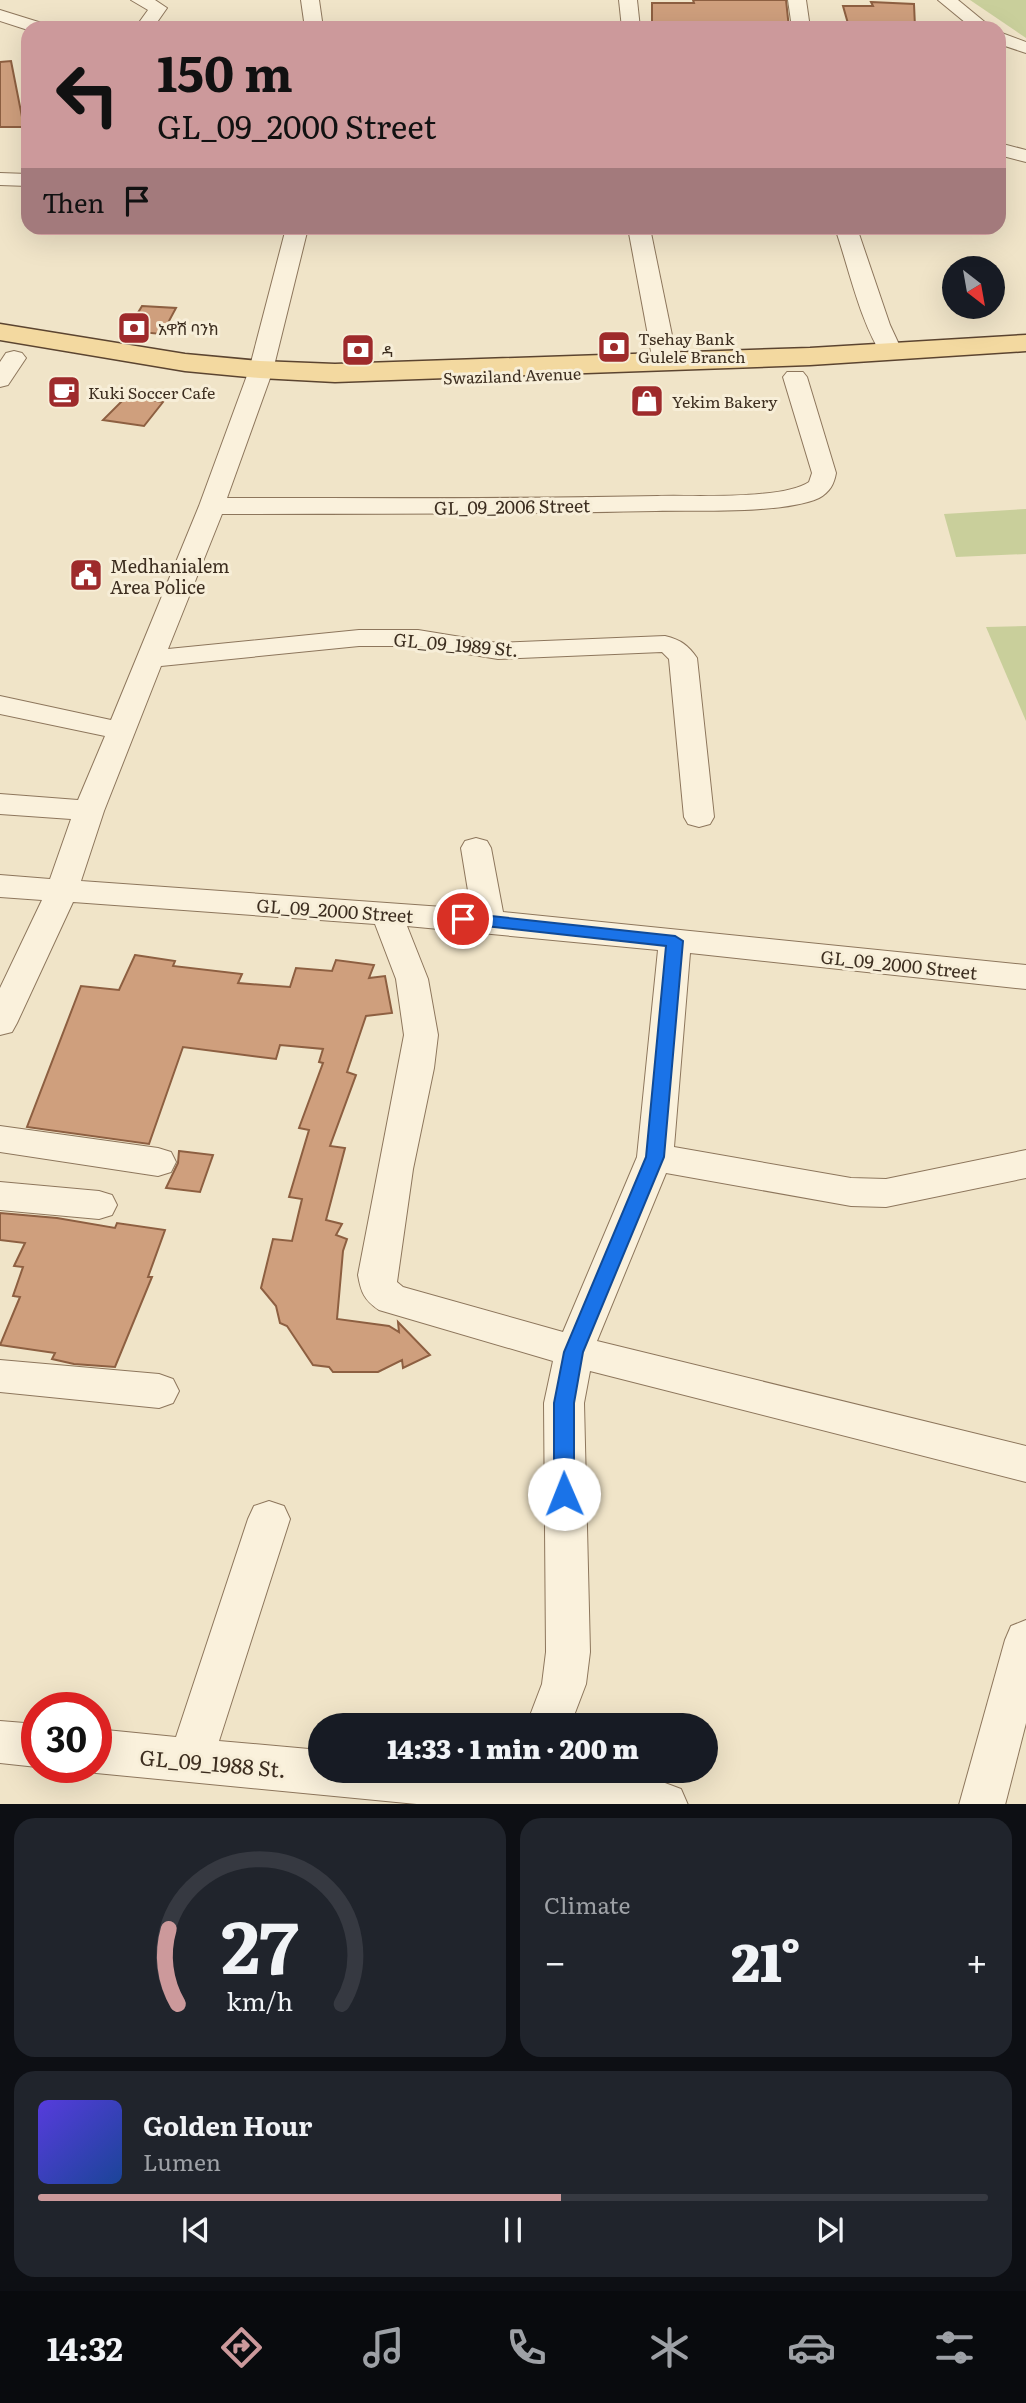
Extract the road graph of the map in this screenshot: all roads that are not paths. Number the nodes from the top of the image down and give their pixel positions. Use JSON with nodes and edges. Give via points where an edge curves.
{"nodes":[{"id":1,"x":140,"y":0,"type":"edge"},
{"id":2,"x":310,"y":0,"type":"edge"},
{"id":3,"x":628,"y":0,"type":"edge"},
{"id":4,"x":797,"y":0,"type":"edge"},
{"id":5,"x":947,"y":0,"type":"edge"},
{"id":6,"x":149,"y":21,"type":"edge"},
{"id":7,"x":313,"y":21,"type":"edge"},
{"id":8,"x":630,"y":21,"type":"edge"},
{"id":9,"x":800,"y":21,"type":"edge"},
{"id":10,"x":974,"y":21,"type":"edge"},
{"id":11,"x":1006,"y":40,"type":"edge"},
{"id":12,"x":1026,"y":48,"type":"edge"},
{"id":13,"x":1006,"y":151,"type":"edge"},
{"id":14,"x":1026,"y":156,"type":"edge"},
{"id":15,"x":0,"y":179,"type":"edge"},
{"id":16,"x":21,"y":180,"type":"edge"},
{"id":17,"x":295,"y":235,"type":"edge"},
{"id":18,"x":640,"y":235,"type":"edge"},
{"id":19,"x":848,"y":235,"type":"edge"},
{"id":20,"x":0,"y":332,"type":"edge"},
{"id":21,"x":1026,"y":343,"type":"edge"},
{"id":22,"x":892,"y":352,"type":"junction"},
{"id":23,"x":1026,"y":353,"type":"edge"},
{"id":24,"x":3,"y":356,"type":"edge"},
{"id":25,"x":1026,"y":358,"type":"edge"},
{"id":26,"x":665,"y":362,"type":"junction"},
{"id":27,"x":1026,"y":370,"type":"edge"},
{"id":28,"x":794,"y":377,"type":"junction"},
{"id":29,"x":257,"y":380,"type":"junction"},
{"id":30,"x":212,"y":506,"type":"junction"},
{"id":31,"x":149,"y":659,"type":"junction"},
{"id":32,"x":0,"y":705,"type":"edge"},
{"id":33,"x":121,"y":731,"type":"junction"},
{"id":34,"x":0,"y":804,"type":"edge"},
{"id":35,"x":89,"y":811,"type":"junction"},
{"id":36,"x":699,"y":817,"type":"dead end"},
{"id":37,"x":476,"y":848,"type":"dead end"},
{"id":38,"x":0,"y":886,"type":"edge"},
{"id":39,"x":48,"y":892,"type":"junction"},
{"id":40,"x":0,"y":905,"type":"edge"},
{"id":41,"x":386,"y":912,"type":"junction"},
{"id":42,"x":489,"y":921,"type":"junction"},
{"id":43,"x":675,"y":941,"type":"junction"},
{"id":44,"x":1026,"y":977,"type":"edge"},
{"id":45,"x":0,"y":1023,"type":"edge"},
{"id":46,"x":0,"y":1139,"type":"edge"},
{"id":47,"x":655,"y":1157,"type":"junction"},
{"id":48,"x":158,"y":1162,"type":"dead end"},
{"id":49,"x":1026,"y":1164,"type":"edge"},
{"id":50,"x":0,"y":1196,"type":"edge"},
{"id":51,"x":99,"y":1205,"type":"dead end"},
{"id":52,"x":574,"y":1352,"type":"junction"},
{"id":53,"x":0,"y":1376,"type":"edge"},
{"id":54,"x":159,"y":1391,"type":"dead end"},
{"id":55,"x":1026,"y":1464,"type":"edge"},
{"id":56,"x":269,"y":1519,"type":"dead end"},
{"id":57,"x":1026,"y":1640,"type":"edge"},
{"id":58,"x":553,"y":1713,"type":"edge"},
{"id":59,"x":0,"y":1742,"type":"edge"},
{"id":60,"x":21,"y":1744,"type":"edge"},
{"id":61,"x":112,"y":1752,"type":"edge"},
{"id":62,"x":191,"y":1759,"type":"junction"},
{"id":63,"x":308,"y":1767,"type":"edge"},
{"id":64,"x":539,"y":1783,"type":"edge"},
{"id":65,"x":665,"y":1804,"type":"edge"},
{"id":66,"x":982,"y":1804,"type":"edge"}],
"edges":[{"from":1,"to":6,"type":"street","via":[[158,8]]},
{"from":2,"to":7,"type":"street"},
{"from":3,"to":8,"type":"street"},
{"from":4,"to":9,"type":"street"},
{"from":5,"to":10,"type":"street"},
{"from":11,"to":12,"type":"street"},
{"from":13,"to":14,"type":"street"},
{"from":15,"to":16,"type":"street"},
{"from":17,"to":29,"type":"street"},
{"from":18,"to":26,"type":"street"},
{"from":19,"to":22,"type":"street"},
{"from":20,"to":29,"type":"main road"},
{"from":21,"to":22,"type":"main road"},
{"from":22,"to":26,"type":"main road"},
{"from":23,"to":29,"type":"main road","name":"Swaziland Avenue","via":[[393,380]]},
{"from":24,"to":29,"type":"main road","via":[[129,379]]},
{"from":25,"to":29,"type":"main road","name":"Swaziland Avenue","via":[[376,387]]},
{"from":26,"to":29,"type":"main road"},
{"from":27,"to":28,"type":"main road"},
{"from":28,"to":29,"type":"main road","via":[[402,395]]},
{"from":28,"to":30,"type":"street","name":"GL_09_2006 Street","via":[[824,473],[821,485],[795,497],[707,503]]},
{"from":29,"to":30,"type":"street"},
{"from":30,"to":31,"type":"street"},
{"from":31,"to":33,"type":"street"},
{"from":31,"to":36,"type":"street","name":"GL_09_1989 St.","via":[[359,638],[418,638],[498,651],[664,644],[683,658]]},
{"from":32,"to":33,"type":"street"},
{"from":33,"to":35,"type":"street"},
{"from":34,"to":35,"type":"street"},
{"from":35,"to":39,"type":"street"},
{"from":37,"to":42,"type":"street"},
{"from":38,"to":39,"type":"street","name":"GL_09_2000 Street"},
{"from":39,"to":40,"type":"street"},
{"from":39,"to":41,"type":"street","name":"GL_09_2000 Street"},
{"from":39,"to":45,"type":"street"},
{"from":41,"to":42,"type":"street","name":"GL_09_2000 Street"},
{"from":41,"to":52,"type":"street","via":[[412,979],[421,1035],[377,1275],[379,1290],[392,1299]]},
{"from":42,"to":43,"type":"street","name":"GL_09_2000 Street"},
{"from":43,"to":44,"type":"street","name":"GL_09_2000 Street"},
{"from":43,"to":47,"type":"street"},
{"from":46,"to":48,"type":"street"},
{"from":47,"to":49,"type":"street","via":[[851,1192],[886,1193]]},
{"from":47,"to":52,"type":"street"},
{"from":50,"to":51,"type":"street"},
{"from":52,"to":55,"type":"street"},
{"from":52,"to":58,"type":"street","via":[[564,1403],[563,1442],[568,1652],[564,1684]]},
{"from":53,"to":54,"type":"street"},
{"from":56,"to":62,"type":"street"},
{"from":57,"to":66,"type":"street"},
{"from":59,"to":60,"type":"street"},
{"from":61,"to":62,"type":"street","name":"GL_09_1988 St."},
{"from":62,"to":63,"type":"street","name":"GL_09_1988 St."},
{"from":64,"to":65,"type":"street","name":"GL_09_1988 St."}]}
